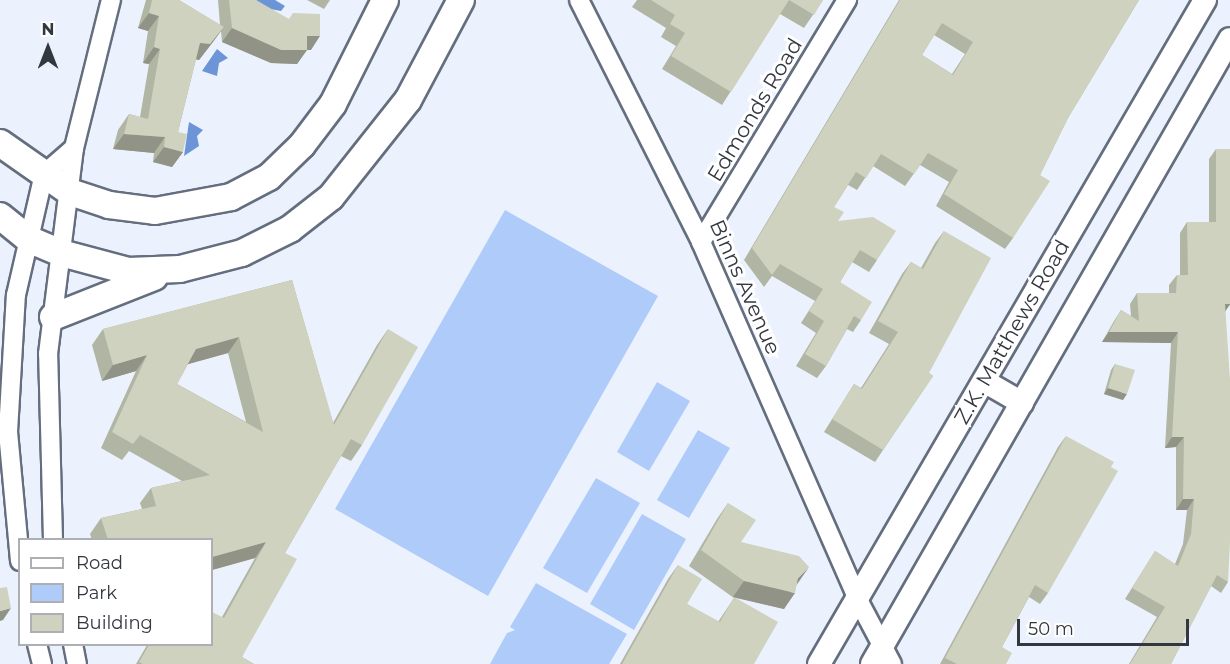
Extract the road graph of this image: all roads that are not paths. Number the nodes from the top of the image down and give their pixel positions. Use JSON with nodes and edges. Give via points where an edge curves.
{"nodes":[{"id":1,"x":111,"y":0,"type":"edge"},
{"id":2,"x":385,"y":0,"type":"edge"},
{"id":3,"x":461,"y":0,"type":"edge"},
{"id":4,"x":579,"y":0,"type":"edge"},
{"id":5,"x":848,"y":0,"type":"edge"},
{"id":6,"x":1205,"y":0,"type":"edge"},
{"id":7,"x":1230,"y":39,"type":"edge"},
{"id":8,"x":0,"y":143,"type":"edge"},
{"id":9,"x":74,"y":148,"type":"junction"},
{"id":10,"x":44,"y":174,"type":"junction"},
{"id":11,"x":70,"y":192,"type":"junction"},
{"id":12,"x":0,"y":216,"type":"edge"},
{"id":13,"x":28,"y":238,"type":"junction"},
{"id":14,"x":701,"y":242,"type":"junction"},
{"id":15,"x":61,"y":253,"type":"junction"},
{"id":16,"x":180,"y":269,"type":"junction"},
{"id":17,"x":53,"y":316,"type":"junction"},
{"id":18,"x":984,"y":381,"type":"junction"},
{"id":19,"x":1022,"y":403,"type":"junction"},
{"id":20,"x":53,"y":538,"type":"edge"},
{"id":21,"x":18,"y":544,"type":"edge"},
{"id":22,"x":857,"y":598,"type":"junction"},
{"id":23,"x":37,"y":646,"type":"edge"},
{"id":24,"x":73,"y":646,"type":"edge"},
{"id":25,"x":882,"y":659,"type":"edge"},
{"id":26,"x":42,"y":664,"type":"edge"},
{"id":27,"x":77,"y":664,"type":"edge"},
{"id":28,"x":819,"y":664,"type":"edge"}],
"edges":[{"from":1,"to":9,"type":"street"},
{"from":2,"to":11,"type":"main road","via":[[333,104],[269,177],[231,197],[155,211],[109,205]]},
{"from":3,"to":16,"type":"main road","via":[[408,100],[331,197],[290,229],[242,254]]},
{"from":4,"to":14,"type":"street","name":"Binns Avenue"},
{"from":5,"to":14,"type":"street","name":"Edmonds Road"},
{"from":6,"to":18,"type":"street","name":"Z.K. Matthews Road"},
{"from":7,"to":19,"type":"street","name":"Z.K. Matthews Road"},
{"from":8,"to":10,"type":"main road"},
{"from":9,"to":10,"type":"street"},
{"from":9,"to":11,"type":"street"},
{"from":10,"to":11,"type":"main road"},
{"from":10,"to":13,"type":"street"},
{"from":11,"to":15,"type":"street"},
{"from":12,"to":13,"type":"main road"},
{"from":13,"to":15,"type":"main road"},
{"from":13,"to":21,"type":"street","via":[[16,295],[9,377],[10,475]]},
{"from":14,"to":22,"type":"street","name":"Binns Avenue"},
{"from":15,"to":16,"type":"main road","via":[[128,271]]},
{"from":15,"to":17,"type":"street"},
{"from":16,"to":17,"type":"main road"},
{"from":17,"to":20,"type":"street","via":[[45,406]]},
{"from":18,"to":19,"type":"street"},
{"from":18,"to":22,"type":"street","name":"Z.K. Matthews Road"},
{"from":19,"to":25,"type":"street","name":"Z.K. Matthews Road"},
{"from":22,"to":25,"type":"street","name":"Binns Avenue"},
{"from":22,"to":28,"type":"street","name":"Z.K. Matthews Road"},
{"from":23,"to":26,"type":"street"},
{"from":24,"to":27,"type":"street"}]}
